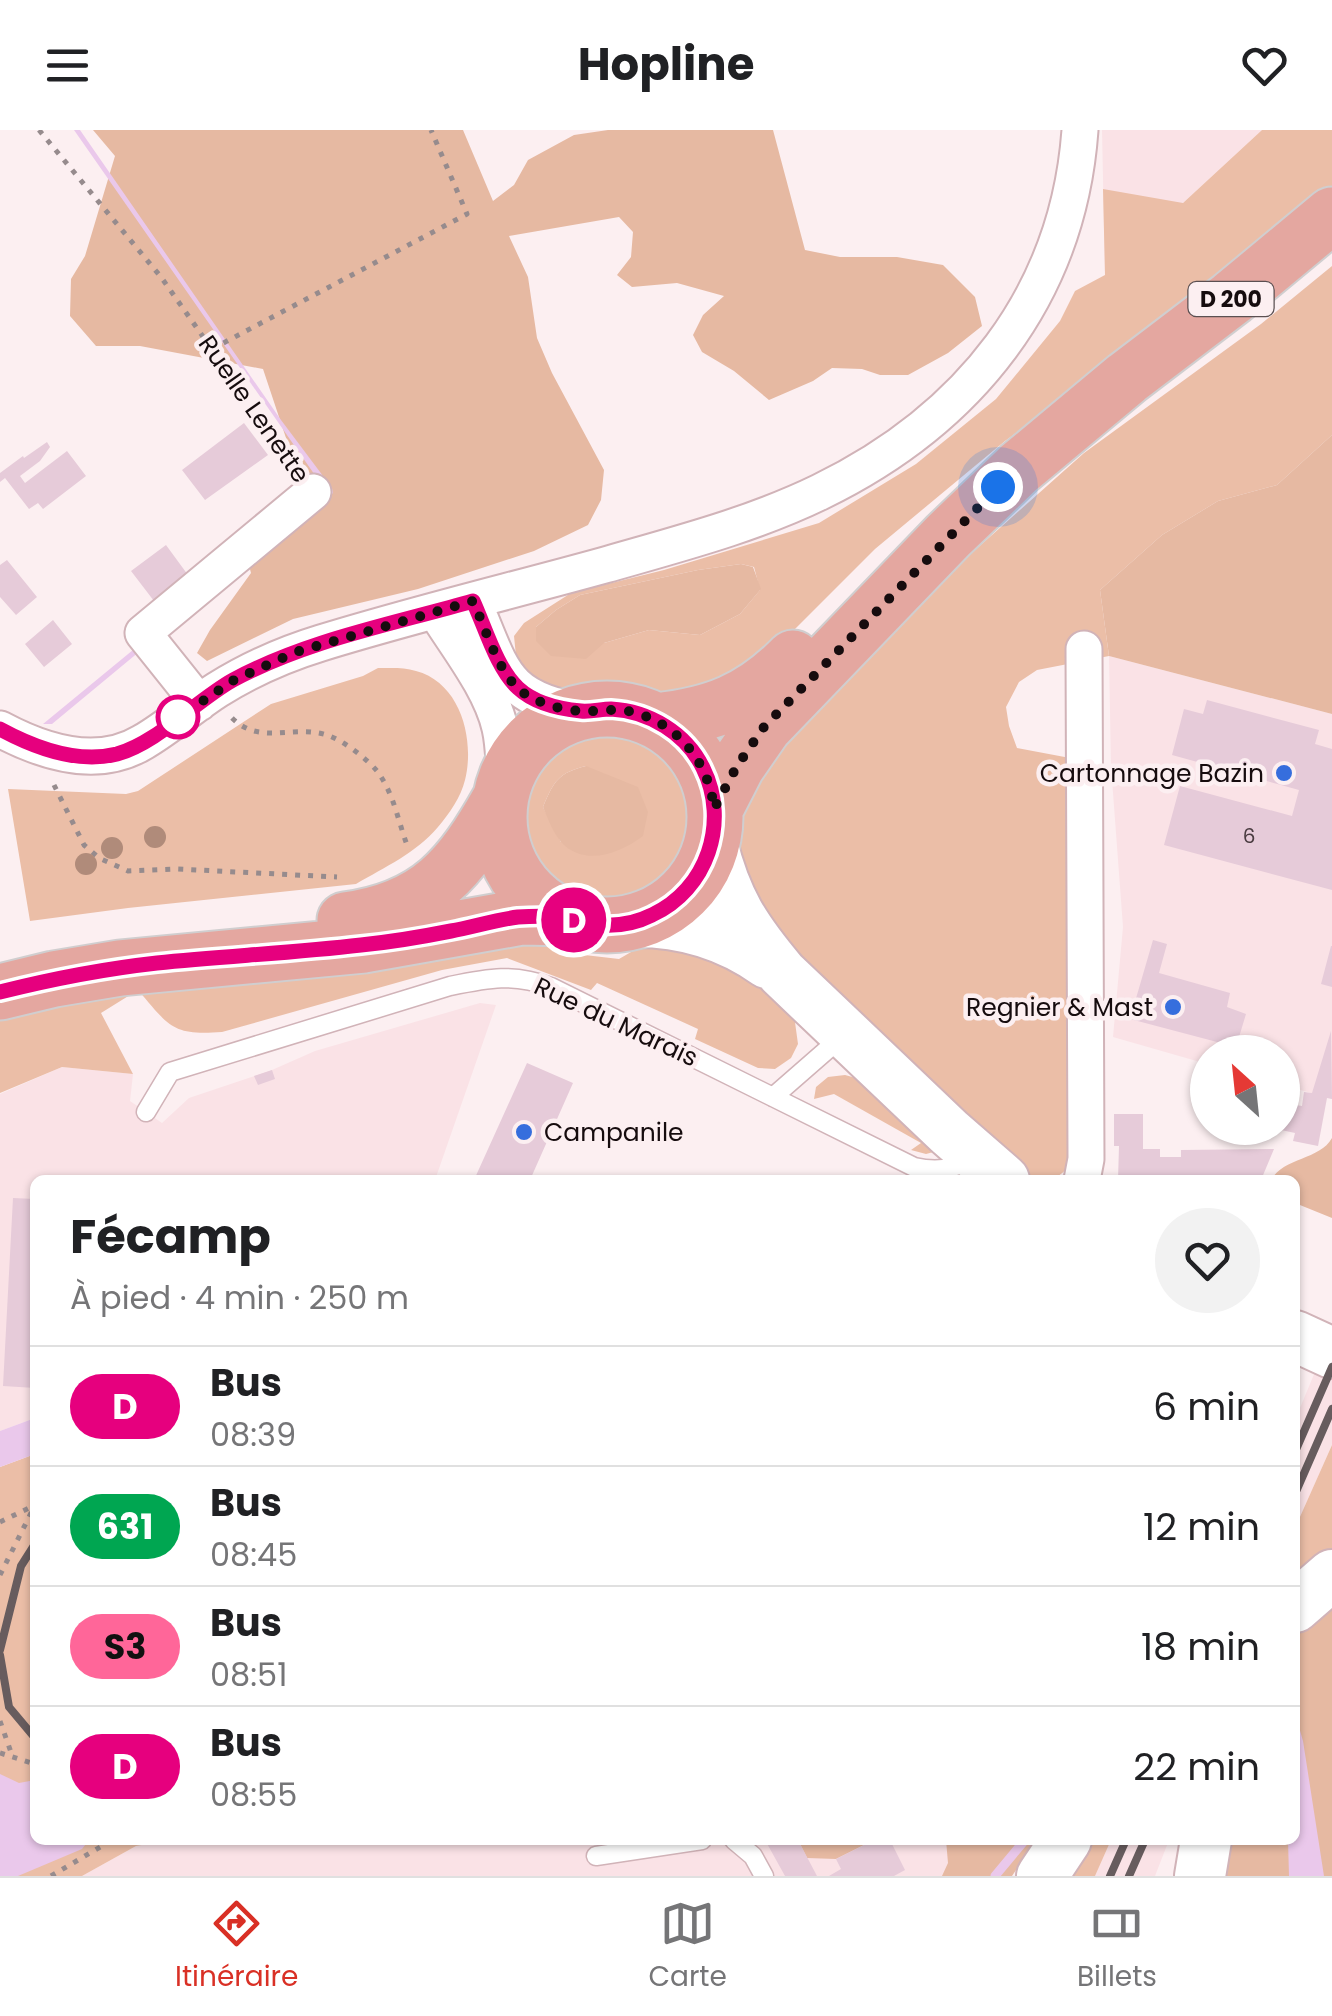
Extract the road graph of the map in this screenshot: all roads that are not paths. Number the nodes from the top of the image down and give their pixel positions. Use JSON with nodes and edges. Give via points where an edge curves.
{"nodes":[{"id":1,"x":1080,"y":130,"type":"edge"},
{"id":2,"x":1323,"y":227,"type":"edge"},
{"id":3,"x":1127,"y":378,"type":"junction"},
{"id":4,"x":312,"y":492,"type":"road end"},
{"id":5,"x":473,"y":601,"type":"junction"},
{"id":6,"x":436,"y":612,"type":"junction"},
{"id":7,"x":1084,"y":649,"type":"dead end"},
{"id":8,"x":584,"y":712,"type":"junction"},
{"id":9,"x":210,"y":714,"type":"junction"},
{"id":10,"x":656,"y":721,"type":"junction"},
{"id":11,"x":0,"y":728,"type":"edge"},
{"id":12,"x":503,"y":790,"type":"junction"},
{"id":13,"x":713,"y":826,"type":"junction"},
{"id":14,"x":567,"y":918,"type":"junction"},
{"id":15,"x":631,"y":922,"type":"junction"},
{"id":16,"x":0,"y":968,"type":"edge"},
{"id":17,"x":782,"y":973,"type":"junction"},
{"id":18,"x":0,"y":992,"type":"edge"},
{"id":19,"x":845,"y":1034,"type":"junction"},
{"id":20,"x":772,"y":1097,"type":"junction"},
{"id":21,"x":146,"y":1112,"type":"dead end"},
{"id":22,"x":990,"y":1168,"type":"edge"},
{"id":23,"x":1083,"y":1175,"type":"edge"},
{"id":24,"x":1300,"y":1338,"type":"edge"},
{"id":25,"x":1332,"y":1354,"type":"edge"},
{"id":26,"x":1332,"y":1575,"type":"edge"},
{"id":27,"x":1300,"y":1603,"type":"edge"},
{"id":28,"x":669,"y":1845,"type":"edge"},
{"id":29,"x":740,"y":1845,"type":"edge"},
{"id":30,"x":1063,"y":1845,"type":"edge"},
{"id":31,"x":1205,"y":1845,"type":"edge"},
{"id":32,"x":596,"y":1856,"type":"dead end"},
{"id":33,"x":764,"y":1876,"type":"edge"},
{"id":34,"x":1042,"y":1876,"type":"edge"},
{"id":35,"x":1200,"y":1876,"type":"edge"}],
"edges":[{"from":1,"to":5,"type":"street","via":[[1062,232],[1023,316],[964,391],[905,443],[762,517]]},
{"from":2,"to":3,"type":"main road","number":"D 200"},
{"from":3,"to":10,"type":"main road","number":"D 200","via":[[978,478],[764,685],[713,711]]},
{"from":3,"to":13,"type":"main road","number":"D 200","via":[[998,487],[778,712],[750,745]]},
{"from":4,"to":9,"type":"street","name":"Ruelle Lenette","via":[[143,633]]},
{"from":5,"to":6,"type":"street"},
{"from":5,"to":8,"type":"street","via":[[502,668],[518,688],[546,704]]},
{"from":6,"to":9,"type":"street","via":[[296,652],[234,680]]},
{"from":6,"to":12,"type":"street","via":[[496,714]]},
{"from":7,"to":23,"type":"street"},
{"from":8,"to":10,"type":"main road","via":[[621,710]]},
{"from":8,"to":12,"type":"main road","via":[[540,732],[522,750]]},
{"from":9,"to":11,"type":"street","via":[[118,754],[53,752]]},
{"from":10,"to":13,"type":"main road","via":[[700,762],[710,785]]},
{"from":12,"to":14,"type":"main road","via":[[499,828],[512,870],[530,893]]},
{"from":12,"to":16,"type":"main road","via":[[468,853],[403,905],[371,916],[166,936]]},
{"from":13,"to":15,"type":"main road","via":[[704,865],[682,894]]},
{"from":13,"to":17,"type":"street","name":"Rue du Marais","via":[[719,872],[734,909]]},
{"from":14,"to":15,"type":"main road"},
{"from":14,"to":18,"type":"main road","via":[[522,917],[364,945],[120,968]]},
{"from":15,"to":17,"type":"street","name":"Rue du Marais","via":[[710,933]]},
{"from":17,"to":19,"type":"street","name":"Rue du Marais"},
{"from":19,"to":20,"type":"lane"},
{"from":19,"to":22,"type":"street","name":"Rue du Marais"},
{"from":20,"to":21,"type":"lane","name":"Rue du Marais","via":[[551,987],[516,977],[450,986],[170,1072]]},
{"from":20,"to":22,"type":"lane","name":"Rue du Marais","via":[[914,1167]]},
{"from":24,"to":25,"type":"street"},
{"from":26,"to":27,"type":"street"},
{"from":28,"to":32,"type":"lane"},
{"from":29,"to":33,"type":"lane"},
{"from":30,"to":34,"type":"street"},
{"from":31,"to":35,"type":"street"}]}
